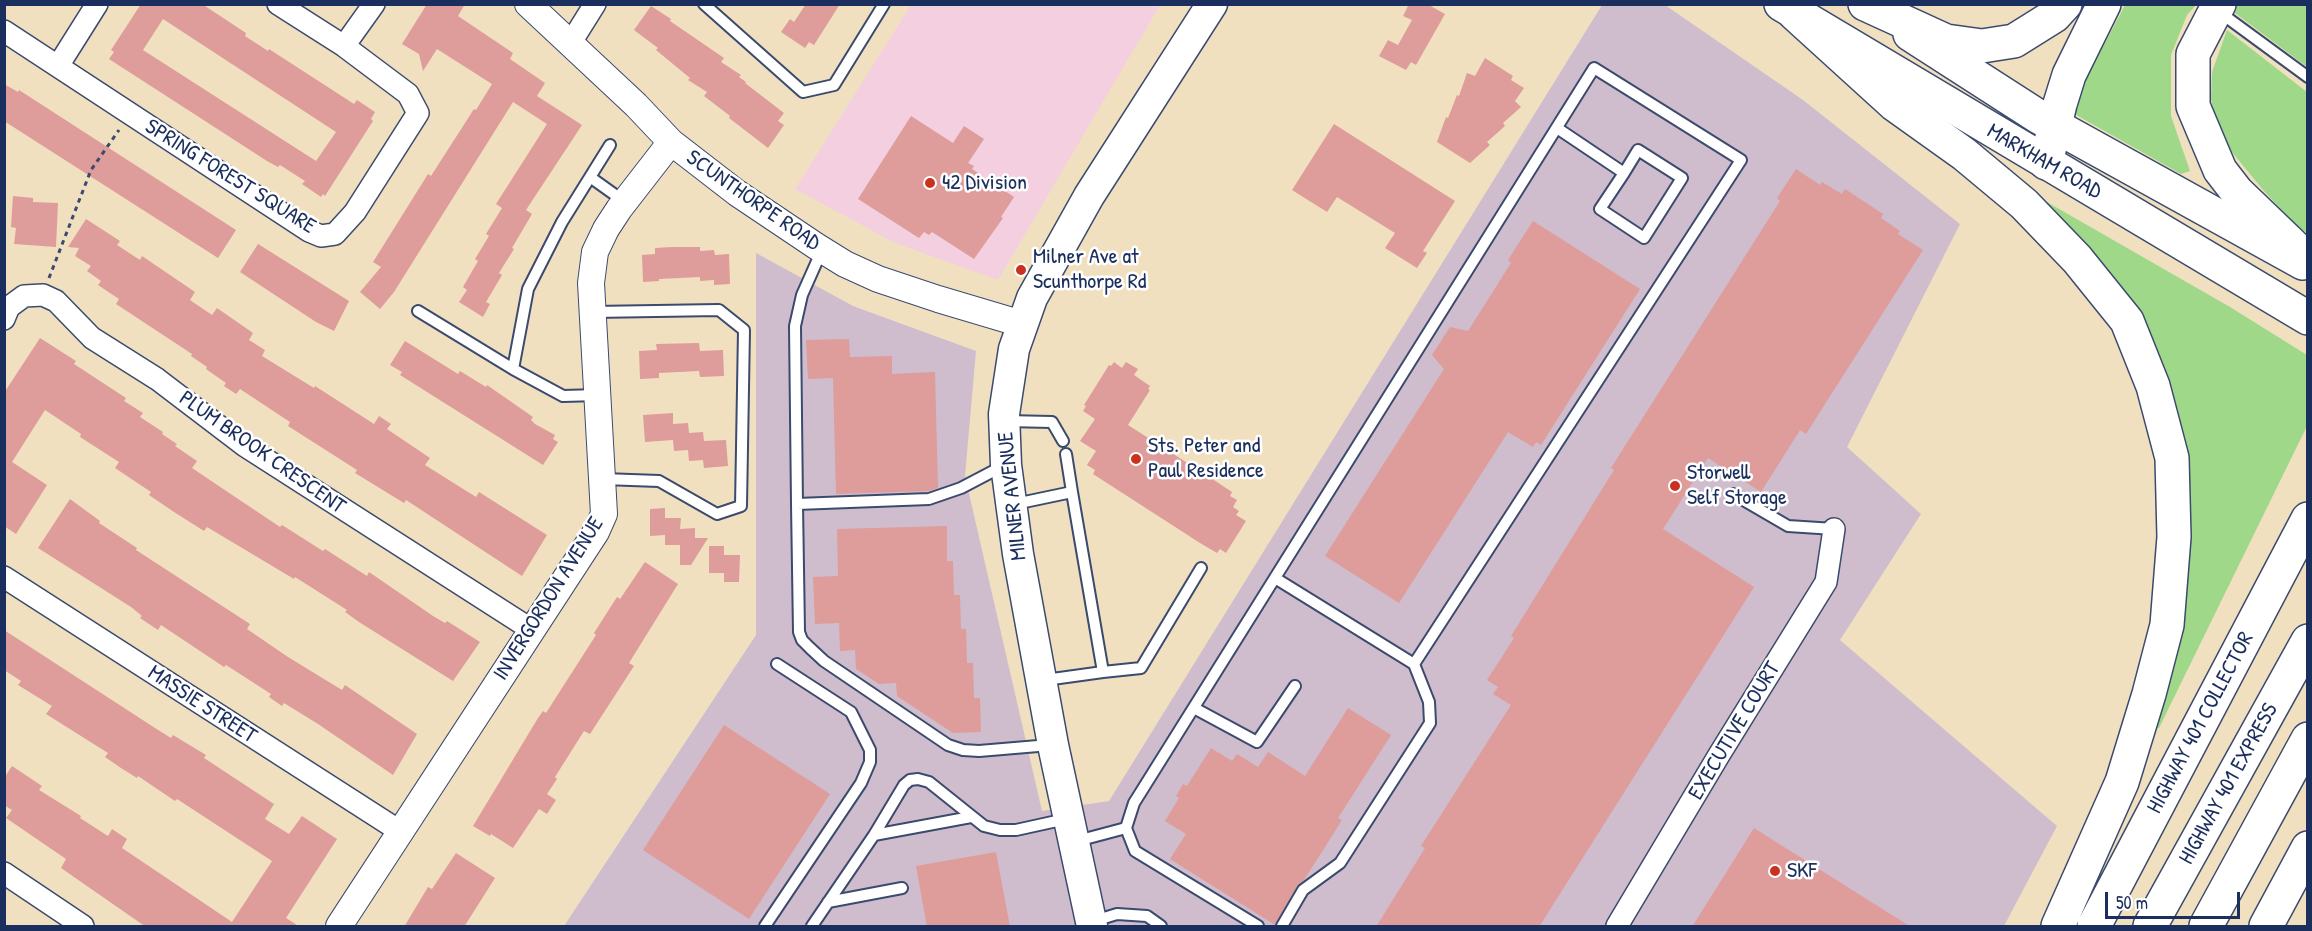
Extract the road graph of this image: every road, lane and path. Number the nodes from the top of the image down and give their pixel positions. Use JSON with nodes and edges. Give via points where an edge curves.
{"nodes":[{"id":1,"x":97,"y":4,"type":"edge"},
{"id":2,"x":278,"y":4,"type":"edge"},
{"id":3,"x":374,"y":4,"type":"edge"},
{"id":4,"x":528,"y":4,"type":"edge"},
{"id":5,"x":595,"y":4,"type":"edge"},
{"id":6,"x":704,"y":4,"type":"edge"},
{"id":7,"x":884,"y":4,"type":"edge"},
{"id":8,"x":1212,"y":4,"type":"edge"},
{"id":9,"x":1864,"y":4,"type":"edge"},
{"id":10,"x":2065,"y":4,"type":"edge"},
{"id":11,"x":2104,"y":4,"type":"edge"},
{"id":12,"x":2217,"y":7,"type":"edge"},
{"id":13,"x":1788,"y":9,"type":"edge"},
{"id":14,"x":4,"y":31,"type":"edge"},
{"id":15,"x":570,"y":44,"type":"junction"},
{"id":16,"x":344,"y":46,"type":"junction"},
{"id":17,"x":58,"y":66,"type":"junction"},
{"id":18,"x":2307,"y":77,"type":"edge"},
{"id":19,"x":130,"y":114,"type":"junction"},
{"id":20,"x":2056,"y":126,"type":"junction"},
{"id":21,"x":1557,"y":128,"type":"junction"},
{"id":22,"x":671,"y":142,"type":"junction"},
{"id":23,"x":610,"y":145,"type":"dead end"},
{"id":24,"x":2046,"y":162,"type":"junction"},
{"id":25,"x":1624,"y":172,"type":"junction"},
{"id":26,"x":590,"y":177,"type":"junction"},
{"id":27,"x":625,"y":202,"type":"junction"},
{"id":28,"x":822,"y":250,"type":"junction"},
{"id":29,"x":2307,"y":260,"type":"edge"},
{"id":30,"x":2307,"y":265,"type":"edge"},
{"id":31,"x":43,"y":295,"type":"junction"},
{"id":32,"x":418,"y":311,"type":"dead end"},
{"id":33,"x":593,"y":312,"type":"junction"},
{"id":34,"x":2307,"y":318,"type":"edge"},
{"id":35,"x":4,"y":319,"type":"edge"},
{"id":36,"x":1022,"y":324,"type":"junction"},
{"id":37,"x":513,"y":369,"type":"junction"},
{"id":38,"x":598,"y":395,"type":"junction"},
{"id":39,"x":1005,"y":421,"type":"junction"},
{"id":40,"x":1063,"y":441,"type":"dead end"},
{"id":41,"x":1066,"y":454,"type":"dead end"},
{"id":42,"x":1006,"y":465,"type":"junction"},
{"id":43,"x":602,"y":479,"type":"junction"},
{"id":44,"x":1072,"y":492,"type":"junction"},
{"id":45,"x":1733,"y":494,"type":"dead end"},
{"id":46,"x":797,"y":504,"type":"junction"},
{"id":47,"x":1011,"y":505,"type":"junction"},
{"id":48,"x":2307,"y":519,"type":"edge"},
{"id":49,"x":1834,"y":529,"type":"joint"},
{"id":50,"x":1202,"y":568,"type":"dead end"},
{"id":51,"x":4,"y":577,"type":"edge"},
{"id":52,"x":1275,"y":578,"type":"junction"},
{"id":53,"x":532,"y":630,"type":"junction"},
{"id":54,"x":2307,"y":641,"type":"edge"},
{"id":55,"x":777,"y":664,"type":"dead end"},
{"id":56,"x":1414,"y":664,"type":"junction"},
{"id":57,"x":1103,"y":672,"type":"junction"},
{"id":58,"x":1041,"y":681,"type":"junction"},
{"id":59,"x":1295,"y":686,"type":"dead end"},
{"id":60,"x":1194,"y":708,"type":"junction"},
{"id":61,"x":2307,"y":739,"type":"edge"},
{"id":62,"x":1053,"y":745,"type":"junction"},
{"id":63,"x":971,"y":817,"type":"junction"},
{"id":64,"x":1126,"y":828,"type":"junction"},
{"id":65,"x":1072,"y":830,"type":"junction"},
{"id":66,"x":401,"y":832,"type":"junction"},
{"id":67,"x":874,"y":835,"type":"junction"},
{"id":68,"x":2307,"y":848,"type":"edge"},
{"id":69,"x":4,"y":873,"type":"edge"},
{"id":70,"x":902,"y":888,"type":"dead end"},
{"id":71,"x":828,"y":902,"type":"junction"},
{"id":72,"x":1091,"y":924,"type":"edge"},
{"id":73,"x":83,"y":927,"type":"edge"},
{"id":74,"x":339,"y":927,"type":"edge"},
{"id":75,"x":765,"y":927,"type":"edge"},
{"id":76,"x":812,"y":927,"type":"edge"},
{"id":77,"x":1161,"y":927,"type":"edge"},
{"id":78,"x":1258,"y":927,"type":"edge"},
{"id":79,"x":1282,"y":927,"type":"edge"},
{"id":80,"x":1617,"y":927,"type":"edge"},
{"id":81,"x":2058,"y":927,"type":"edge"},
{"id":82,"x":2094,"y":927,"type":"edge"},
{"id":83,"x":2151,"y":927,"type":"edge"},
{"id":84,"x":2206,"y":927,"type":"edge"},
{"id":85,"x":2266,"y":927,"type":"edge"}],
"edges":[{"from":1,"to":17,"type":"street"},
{"from":2,"to":16,"type":"street","name":"SPRING FOREST SQUARE"},
{"from":3,"to":16,"type":"street"},
{"from":4,"to":15,"type":"street","name":"SCUNTHORPE ROAD"},
{"from":5,"to":15,"type":"street"},
{"from":6,"to":7,"type":"lane","via":[[803,92],[834,85]]},
{"from":8,"to":36,"type":"main road","name":"MILNER AVENUE","via":[[1089,196],[1049,265]]},
{"from":9,"to":10,"type":"main road","via":[[1946,40],[1982,46],[2014,41],[2054,16]]},
{"from":9,"to":20,"type":"main road","name":"MARKHAM ROAD"},
{"from":11,"to":20,"type":"main road","via":[[2069,75]]},
{"from":12,"to":18,"type":"lane"},
{"from":12,"to":29,"type":"main road","via":[[2193,54],[2193,106],[2220,170],[2237,192]]},
{"from":13,"to":24,"type":"main road","name":"MARKHAM ROAD"},
{"from":13,"to":81,"type":"main road","via":[[1894,104],[2025,204],[2077,259],[2127,321],[2153,386],[2172,458],[2174,537],[2167,625],[2122,782]]},
{"from":14,"to":17,"type":"street","name":"SPRING FOREST SQUARE"},
{"from":15,"to":22,"type":"street","name":"SCUNTHORPE ROAD"},
{"from":16,"to":19,"type":"street","name":"SPRING FOREST SQUARE","via":[[408,94],[418,113],[355,212],[335,234],[321,236],[309,231]]},
{"from":17,"to":19,"type":"street","name":"SPRING FOREST SQUARE"},
{"from":19,"to":31,"type":"path","via":[[91,170]]},
{"from":20,"to":24,"type":"main road"},
{"from":20,"to":30,"type":"main road","name":"MARKHAM ROAD"},
{"from":21,"to":25,"type":"lane"},
{"from":21,"to":52,"type":"lane"},
{"from":21,"to":56,"type":"lane","via":[[1594,68],[1741,160]]},
{"from":22,"to":27,"type":"street","name":"INVERGORDON AVENUE"},
{"from":22,"to":28,"type":"street","name":"SCUNTHORPE ROAD","via":[[737,193]]},
{"from":23,"to":26,"type":"lane"},
{"from":24,"to":34,"type":"main road","name":"MARKHAM ROAD"},
{"from":25,"to":25,"type":"lane","via":[[1600,209],[1644,238],[1682,178],[1638,150]]},
{"from":26,"to":27,"type":"lane"},
{"from":26,"to":37,"type":"lane","via":[[528,289]]},
{"from":27,"to":33,"type":"street","name":"INVERGORDON AVENUE","via":[[595,252]]},
{"from":28,"to":36,"type":"street","name":"SCUNTHORPE ROAD","via":[[878,279]]},
{"from":28,"to":46,"type":"lane","via":[[802,295],[795,326]]},
{"from":31,"to":35,"type":"street","via":[[16,300]]},
{"from":31,"to":53,"type":"street","name":"PLUM BROOK CRESCENT","via":[[56,301],[92,338],[157,379],[245,446]]},
{"from":32,"to":37,"type":"lane"},
{"from":33,"to":38,"type":"street","name":"INVERGORDON AVENUE"},
{"from":33,"to":43,"type":"lane","via":[[719,310],[744,330],[741,506],[717,514],[659,481]]},
{"from":36,"to":39,"type":"main road","name":"MILNER AVENUE","via":[[1014,349]]},
{"from":37,"to":38,"type":"lane","via":[[563,396]]},
{"from":38,"to":43,"type":"street","name":"INVERGORDON AVENUE"},
{"from":39,"to":40,"type":"lane","via":[[1053,422]]},
{"from":39,"to":42,"type":"main road","name":"MILNER AVENUE"},
{"from":41,"to":44,"type":"lane"},
{"from":42,"to":46,"type":"lane","via":[[929,499]]},
{"from":42,"to":47,"type":"main road","name":"MILNER AVENUE"},
{"from":43,"to":53,"type":"street","name":"INVERGORDON AVENUE","via":[[604,514],[600,523]]},
{"from":44,"to":47,"type":"lane"},
{"from":44,"to":57,"type":"lane"},
{"from":45,"to":49,"type":"lane","via":[[1788,526]]},
{"from":46,"to":62,"type":"lane","via":[[799,632],[810,648],[948,745],[979,751]]},
{"from":47,"to":58,"type":"main road","name":"MILNER AVENUE"},
{"from":48,"to":82,"type":"main road","name":"HIGHWAY 401 COLLECTOR"},
{"from":49,"to":80,"type":"street","name":"EXECUTIVE COURT","via":[[1826,582]]},
{"from":50,"to":57,"type":"lane","via":[[1141,668]]},
{"from":51,"to":66,"type":"street","name":"MASSIE STREET"},
{"from":52,"to":56,"type":"lane"},
{"from":52,"to":60,"type":"lane"},
{"from":53,"to":66,"type":"street","name":"INVERGORDON AVENUE"},
{"from":54,"to":83,"type":"main road","name":"HIGHWAY 401 EXPRESS"},
{"from":55,"to":75,"type":"lane","via":[[851,712],[870,750],[870,762],[861,783]]},
{"from":56,"to":79,"type":"lane","via":[[1429,702],[1430,723],[1340,863],[1303,890]]},
{"from":57,"to":58,"type":"lane"},
{"from":58,"to":62,"type":"main road","name":"MILNER AVENUE"},
{"from":59,"to":60,"type":"lane","via":[[1257,742]]},
{"from":60,"to":64,"type":"lane","via":[[1134,803]]},
{"from":61,"to":84,"type":"main road","name":"HIGHWAY 401 EXPRESS"},
{"from":62,"to":65,"type":"main road","name":"MILNER AVENUE"},
{"from":63,"to":65,"type":"lane","via":[[1000,830]]},
{"from":63,"to":67,"type":"lane"},
{"from":63,"to":67,"type":"lane","via":[[928,782],[910,780]]},
{"from":64,"to":65,"type":"lane"},
{"from":64,"to":78,"type":"lane","via":[[1135,851]]},
{"from":65,"to":72,"type":"main road","name":"MILNER AVENUE"},
{"from":66,"to":74,"type":"street","name":"INVERGORDON AVENUE"},
{"from":67,"to":71,"type":"lane"},
{"from":68,"to":85,"type":"main road"},
{"from":69,"to":73,"type":"street"},
{"from":70,"to":71,"type":"lane"},
{"from":71,"to":76,"type":"lane"},
{"from":72,"to":77,"type":"lane","via":[[1117,914],[1147,916]]}]}
